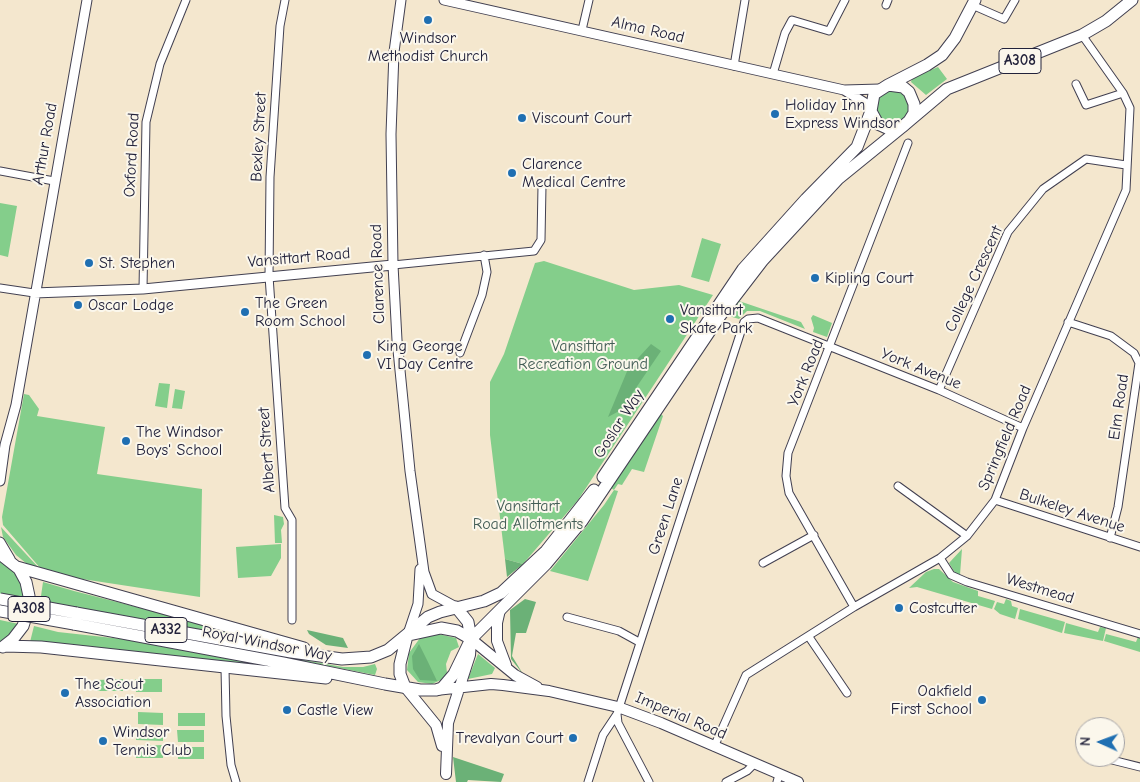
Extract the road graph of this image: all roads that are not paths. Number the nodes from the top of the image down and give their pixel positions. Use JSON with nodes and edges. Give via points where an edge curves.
{"nodes":[{"id":1,"x":87,"y":0,"type":"edge"},
{"id":2,"x":186,"y":0,"type":"edge"},
{"id":3,"x":285,"y":0,"type":"edge"},
{"id":4,"x":401,"y":0,"type":"edge"},
{"id":5,"x":444,"y":0,"type":"edge"},
{"id":6,"x":589,"y":0,"type":"edge"},
{"id":7,"x":744,"y":0,"type":"edge"},
{"id":8,"x":845,"y":0,"type":"edge"},
{"id":9,"x":1015,"y":0,"type":"edge"},
{"id":10,"x":1132,"y":0,"type":"edge"},
{"id":11,"x":973,"y":3,"type":"edge"},
{"id":12,"x":582,"y":30,"type":"junction"},
{"id":13,"x":1082,"y":35,"type":"junction"},
{"id":14,"x":734,"y":66,"type":"junction"},
{"id":15,"x":773,"y":74,"type":"junction"},
{"id":16,"x":1076,"y":84,"type":"dead end"},
{"id":17,"x":884,"y":87,"type":"junction"},
{"id":18,"x":844,"y":90,"type":"junction"},
{"id":19,"x":1123,"y":92,"type":"junction"},
{"id":20,"x":871,"y":109,"type":"junction"},
{"id":21,"x":906,"y":124,"type":"junction"},
{"id":22,"x":908,"y":142,"type":"dead end"},
{"id":23,"x":1126,"y":164,"type":"junction"},
{"id":24,"x":0,"y":171,"type":"edge"},
{"id":25,"x":54,"y":181,"type":"junction"},
{"id":26,"x":542,"y":186,"type":"dead end"},
{"id":27,"x":484,"y":255,"type":"junction"},
{"id":28,"x":392,"y":265,"type":"junction"},
{"id":29,"x":268,"y":276,"type":"junction"},
{"id":30,"x":0,"y":288,"type":"edge"},
{"id":31,"x":143,"y":289,"type":"junction"},
{"id":32,"x":34,"y":293,"type":"junction"},
{"id":33,"x":1068,"y":322,"type":"junction"},
{"id":34,"x":808,"y":337,"type":"joint"},
{"id":35,"x":831,"y":347,"type":"junction"},
{"id":36,"x":460,"y":353,"type":"dead end"},
{"id":37,"x":939,"y":390,"type":"junction"},
{"id":38,"x":1023,"y":428,"type":"junction"},
{"id":39,"x":2,"y":445,"type":"edge"},
{"id":40,"x":0,"y":481,"type":"edge"},
{"id":41,"x":898,"y":486,"type":"dead end"},
{"id":42,"x":995,"y":500,"type":"junction"},
{"id":43,"x":814,"y":535,"type":"junction"},
{"id":44,"x":967,"y":536,"type":"junction"},
{"id":45,"x":1110,"y":538,"type":"junction"},
{"id":46,"x":0,"y":542,"type":"edge"},
{"id":47,"x":419,"y":546,"type":"junction"},
{"id":48,"x":1140,"y":547,"type":"edge"},
{"id":49,"x":0,"y":554,"type":"edge"},
{"id":50,"x":940,"y":558,"type":"junction"},
{"id":51,"x":763,"y":563,"type":"dead end"},
{"id":52,"x":14,"y":564,"type":"junction"},
{"id":53,"x":0,"y":599,"type":"edge"},
{"id":54,"x":456,"y":607,"type":"junction"},
{"id":55,"x":854,"y":607,"type":"junction"},
{"id":56,"x":500,"y":609,"type":"junction"},
{"id":57,"x":0,"y":611,"type":"edge"},
{"id":58,"x":567,"y":617,"type":"dead end"},
{"id":59,"x":75,"y":619,"type":"junction"},
{"id":60,"x":292,"y":620,"type":"dead end"},
{"id":61,"x":1140,"y":634,"type":"edge"},
{"id":62,"x":407,"y":636,"type":"junction"},
{"id":63,"x":809,"y":637,"type":"junction"},
{"id":64,"x":473,"y":641,"type":"junction"},
{"id":65,"x":639,"y":642,"type":"junction"},
{"id":66,"x":2,"y":647,"type":"edge"},
{"id":67,"x":336,"y":658,"type":"junction"},
{"id":68,"x":225,"y":668,"type":"junction"},
{"id":69,"x":510,"y":671,"type":"junction"},
{"id":70,"x":365,"y":680,"type":"junction"},
{"id":71,"x":405,"y":687,"type":"junction"},
{"id":72,"x":458,"y":689,"type":"junction"},
{"id":73,"x":436,"y":690,"type":"junction"},
{"id":74,"x":548,"y":691,"type":"junction"},
{"id":75,"x":847,"y":693,"type":"dead end"},
{"id":76,"x":617,"y":711,"type":"junction"},
{"id":77,"x":714,"y":747,"type":"junction"},
{"id":78,"x":1125,"y":763,"type":"edge"},
{"id":79,"x":754,"y":764,"type":"junction"},
{"id":80,"x":1140,"y":767,"type":"edge"},
{"id":81,"x":447,"y":778,"type":"edge"},
{"id":82,"x":778,"y":778,"type":"edge"},
{"id":83,"x":236,"y":782,"type":"edge"},
{"id":84,"x":588,"y":782,"type":"edge"},
{"id":85,"x":648,"y":782,"type":"edge"},
{"id":86,"x":726,"y":782,"type":"edge"},
{"id":87,"x":798,"y":782,"type":"edge"}],
"edges":[{"from":1,"to":25,"type":"street","name":"Arthur Road"},
{"from":2,"to":31,"type":"street","name":"Oxford Road","via":[[160,64],[146,122]]},
{"from":3,"to":29,"type":"street","name":"Bexley Street","via":[[280,26],[270,177]]},
{"from":4,"to":28,"type":"street","name":"Clarence Road","via":[[394,52],[390,134]]},
{"from":5,"to":12,"type":"street","name":"Alma Road"},
{"from":6,"to":12,"type":"street"},
{"from":7,"to":14,"type":"street"},
{"from":8,"to":15,"type":"street","via":[[829,31],[792,20]]},
{"from":9,"to":11,"type":"street","via":[[1004,19]]},
{"from":10,"to":13,"type":"main road","number":"A308"},
{"from":11,"to":17,"type":"main road","via":[[955,38],[942,54]]},
{"from":12,"to":14,"type":"street","name":"Alma Road"},
{"from":13,"to":19,"type":"street","name":"Springfield Road"},
{"from":13,"to":21,"type":"main road","number":"A308","via":[[947,89]]},
{"from":14,"to":15,"type":"street","name":"Alma Road"},
{"from":15,"to":18,"type":"street","name":"Alma Road"},
{"from":16,"to":19,"type":"street","via":[[1086,105]]},
{"from":17,"to":18,"type":"street","name":"Alma Road"},
{"from":17,"to":20,"type":"main road","via":[[872,99]]},
{"from":17,"to":21,"type":"main road","via":[[902,87],[912,96],[914,113]]},
{"from":18,"to":20,"type":"street","name":"Alma Road"},
{"from":19,"to":23,"type":"street","name":"Springfield Road","via":[[1130,108]]},
{"from":20,"to":21,"type":"main road","via":[[873,118],[882,126],[895,129]]},
{"from":20,"to":54,"type":"main road","name":"Goslar Way","via":[[857,147],[743,269],[598,486],[568,525],[546,551],[500,593],[484,601]]},
{"from":21,"to":56,"type":"main road","name":"Goslar Way","number":"A308","via":[[838,179],[763,260],[720,316],[582,520],[546,564]]},
{"from":22,"to":35,"type":"street","name":"York Road"},
{"from":23,"to":33,"type":"street","name":"Springfield Road","via":[[1126,190]]},
{"from":23,"to":37,"type":"street","name":"College Crescent","via":[[1086,159],[1043,189],[1008,232]]},
{"from":24,"to":25,"type":"street"},
{"from":25,"to":32,"type":"street","name":"Arthur Road"},
{"from":26,"to":27,"type":"street","name":"Vansittart Road","via":[[541,240],[534,251]]},
{"from":27,"to":28,"type":"street","name":"Vansittart Road"},
{"from":27,"to":36,"type":"street","via":[[487,272],[482,295]]},
{"from":28,"to":29,"type":"street","name":"Vansittart Road"},
{"from":28,"to":47,"type":"street","name":"Clarence Road"},
{"from":29,"to":31,"type":"street","name":"Vansittart Road"},
{"from":29,"to":60,"type":"street","name":"Albert Street","via":[[285,508],[292,520]]},
{"from":30,"to":32,"type":"street","name":"Vansittart Road"},
{"from":31,"to":32,"type":"street","name":"Vansittart Road"},
{"from":32,"to":39,"type":"street","name":"Arthur Road","via":[[16,405]]},
{"from":33,"to":38,"type":"street","name":"Springfield Road"},
{"from":33,"to":45,"type":"street","name":"Elm Road","via":[[1111,336],[1134,354],[1139,363],[1118,507]]},
{"from":34,"to":35,"type":"street","name":"York Avenue"},
{"from":34,"to":65,"type":"street","name":"Green Lane","via":[[758,318],[748,319],[741,326]]},
{"from":35,"to":37,"type":"street","name":"York Avenue"},
{"from":35,"to":43,"type":"street","name":"York Road","via":[[788,453],[786,476],[789,493]]},
{"from":37,"to":38,"type":"street","name":"York Avenue"},
{"from":38,"to":42,"type":"street","name":"Springfield Road"},
{"from":39,"to":40,"type":"street","name":"Arthur Road"},
{"from":41,"to":44,"type":"street"},
{"from":42,"to":44,"type":"street","name":"Springfield Road"},
{"from":42,"to":45,"type":"street","name":"Bulkeley Avenue"},
{"from":43,"to":51,"type":"street"},
{"from":43,"to":55,"type":"street","name":"York Road"},
{"from":44,"to":50,"type":"street","name":"Springfield Road"},
{"from":45,"to":48,"type":"street","name":"Bulkeley Avenue"},
{"from":46,"to":52,"type":"street"},
{"from":47,"to":54,"type":"street","name":"Clarence Road","via":[[429,589],[436,597]]},
{"from":47,"to":62,"type":"street","name":"Clarence Road","via":[[420,597]]},
{"from":49,"to":52,"type":"main road"},
{"from":50,"to":55,"type":"street","name":"Springfield Road"},
{"from":50,"to":61,"type":"street","name":"Westmead","via":[[951,574],[967,582]]},
{"from":52,"to":66,"type":"main road","number":"A308","via":[[28,589],[29,607],[23,626]]},
{"from":52,"to":67,"type":"main road"},
{"from":53,"to":59,"type":"main road","name":"Royal Windsor Way","number":"A332","bridge":true},
{"from":54,"to":62,"type":"main road","name":"Goslar Way","via":[[428,617]]},
{"from":54,"to":64,"type":"main road","via":[[468,622]]},
{"from":55,"to":63,"type":"street","name":"Springfield Road"},
{"from":56,"to":64,"type":"main road","name":"Goslar Way","number":"A308"},
{"from":56,"to":69,"type":"main road","via":[[497,641],[500,655]]},
{"from":57,"to":59,"type":"main road","name":"Royal Windsor Way","number":"A332","bridge":true},
{"from":58,"to":65,"type":"street","via":[[619,631]]},
{"from":59,"to":67,"type":"main road","name":"Royal Windsor Way","number":"A332"},
{"from":59,"to":70,"type":"main road","name":"Royal Windsor Way","number":"A332"},
{"from":62,"to":64,"type":"main road","name":"Imperial Road","via":[[441,628],[457,631]]},
{"from":62,"to":67,"type":"main road","name":"Royal Windsor Way","number":"A332","via":[[388,650],[371,657]]},
{"from":62,"to":71,"type":"main road","name":"Clarence Road","via":[[400,664]]},
{"from":63,"to":75,"type":"street"},
{"from":63,"to":77,"type":"street","name":"Springfield Road","via":[[746,675]]},
{"from":64,"to":69,"type":"main road","name":"Imperial Road"},
{"from":64,"to":72,"type":"main road","name":"Clarence Road"},
{"from":64,"to":73,"type":"main road","via":[[449,682]]},
{"from":65,"to":76,"type":"street","name":"Green Lane"},
{"from":66,"to":68,"type":"main road","via":[[40,647]]},
{"from":68,"to":70,"type":"main road"},
{"from":68,"to":83,"type":"street","via":[[226,716]]},
{"from":69,"to":74,"type":"main road","name":"Imperial Road"},
{"from":70,"to":71,"type":"main road","name":"Royal Windsor Way","number":"A332"},
{"from":71,"to":73,"type":"main road","name":"Royal Windsor Way"},
{"from":71,"to":81,"type":"main road","name":"Clarence Road","via":[[436,725]]},
{"from":72,"to":73,"type":"main road","name":"Imperial Road"},
{"from":72,"to":74,"type":"main road","name":"Imperial Road","via":[[491,684]]},
{"from":72,"to":81,"type":"main road","name":"Clarence Road","via":[[447,731]]},
{"from":74,"to":76,"type":"main road","name":"Imperial Road"},
{"from":76,"to":77,"type":"main road","name":"Imperial Road"},
{"from":76,"to":84,"type":"street","name":"Green Lane","via":[[603,734]]},
{"from":76,"to":85,"type":"street","via":[[618,723]]},
{"from":77,"to":79,"type":"main road","name":"Imperial Road"},
{"from":78,"to":80,"type":"street"},
{"from":79,"to":82,"type":"main road","name":"Imperial Road"},
{"from":79,"to":86,"type":"street"},
{"from":82,"to":87,"type":"main road","name":"Imperial Road"}]}
